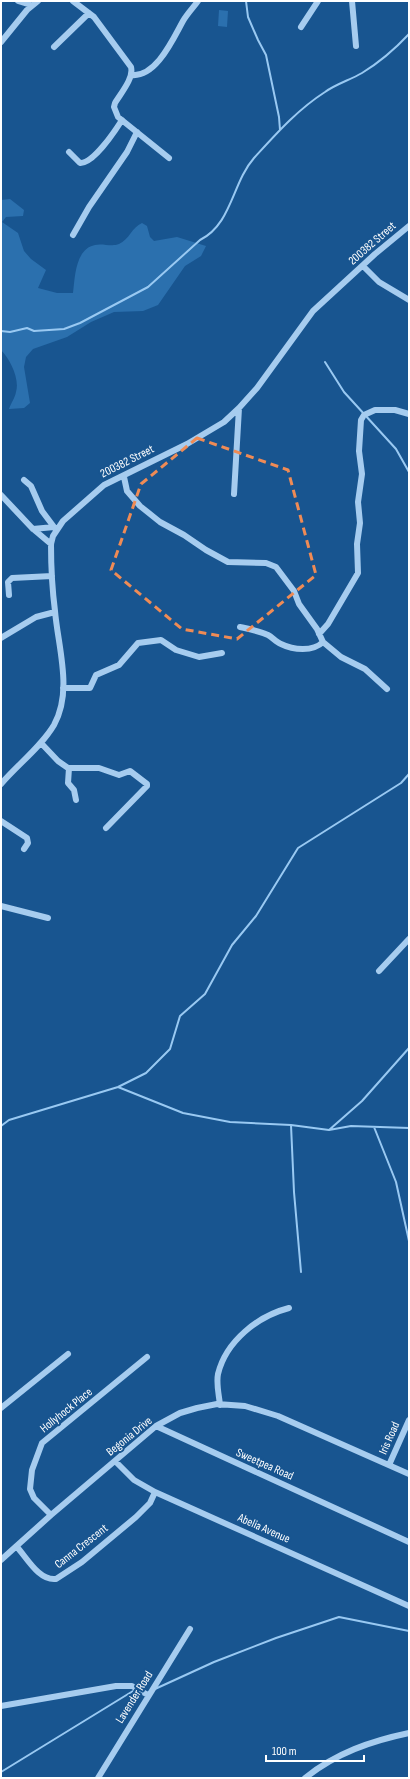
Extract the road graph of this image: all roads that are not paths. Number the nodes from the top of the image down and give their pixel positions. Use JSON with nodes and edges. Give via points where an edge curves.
{"nodes":[{"id":1,"x":18,"y":1,"type":"edge"},
{"id":2,"x":38,"y":1,"type":"edge"},
{"id":3,"x":73,"y":1,"type":"edge"},
{"id":4,"x":198,"y":1,"type":"edge"},
{"id":5,"x":318,"y":1,"type":"edge"},
{"id":6,"x":352,"y":1,"type":"edge"},
{"id":7,"x":31,"y":5,"type":"junction"},
{"id":8,"x":89,"y":13,"type":"junction"},
{"id":9,"x":301,"y":27,"type":"dead end"},
{"id":10,"x":1,"y":42,"type":"edge"},
{"id":11,"x":356,"y":46,"type":"dead end"},
{"id":12,"x":54,"y":47,"type":"dead end"},
{"id":13,"x":131,"y":75,"type":"junction"},
{"id":14,"x":122,"y":120,"type":"junction"},
{"id":15,"x":137,"y":132,"type":"junction"},
{"id":16,"x":69,"y":152,"type":"dead end"},
{"id":17,"x":169,"y":158,"type":"dead end"},
{"id":18,"x":409,"y":226,"type":"edge"},
{"id":19,"x":72,"y":235,"type":"dead end"},
{"id":20,"x":363,"y":266,"type":"junction"},
{"id":21,"x":409,"y":300,"type":"edge"},
{"id":22,"x":239,"y":408,"type":"junction"},
{"id":23,"x":409,"y":414,"type":"edge"},
{"id":24,"x":124,"y":476,"type":"junction"},
{"id":25,"x":24,"y":480,"type":"dead end"},
{"id":26,"x":234,"y":494,"type":"dead end"},
{"id":27,"x":1,"y":495,"type":"edge"},
{"id":28,"x":55,"y":529,"type":"junction"},
{"id":29,"x":33,"y":530,"type":"junction"},
{"id":30,"x":52,"y":544,"type":"junction"},
{"id":31,"x":52,"y":576,"type":"junction"},
{"id":32,"x":9,"y":595,"type":"dead end"},
{"id":33,"x":55,"y":612,"type":"junction"},
{"id":34,"x":240,"y":627,"type":"dead end"},
{"id":35,"x":319,"y":634,"type":"junction"},
{"id":36,"x":1,"y":638,"type":"edge"},
{"id":37,"x":323,"y":642,"type":"junction"},
{"id":38,"x":222,"y":653,"type":"dead end"},
{"id":39,"x":63,"y":688,"type":"junction"},
{"id":40,"x":387,"y":689,"type":"dead end"},
{"id":41,"x":41,"y":743,"type":"junction"},
{"id":42,"x":69,"y":768,"type":"junction"},
{"id":43,"x":1,"y":784,"type":"edge"},
{"id":44,"x":76,"y":800,"type":"dead end"},
{"id":45,"x":1,"y":821,"type":"edge"},
{"id":46,"x":106,"y":828,"type":"dead end"},
{"id":47,"x":24,"y":849,"type":"dead end"},
{"id":48,"x":1,"y":906,"type":"edge"},
{"id":49,"x":48,"y":918,"type":"dead end"},
{"id":50,"x":409,"y":939,"type":"edge"},
{"id":51,"x":380,"y":971,"type":"dead end"},
{"id":52,"x":290,"y":1308,"type":"dead end"},
{"id":53,"x":68,"y":1354,"type":"dead end"},
{"id":54,"x":147,"y":1357,"type":"dead end"},
{"id":55,"x":220,"y":1405,"type":"junction"},
{"id":56,"x":1,"y":1408,"type":"edge"},
{"id":57,"x":409,"y":1420,"type":"edge"},
{"id":58,"x":156,"y":1426,"type":"junction"},
{"id":59,"x":116,"y":1462,"type":"junction"},
{"id":60,"x":389,"y":1465,"type":"junction"},
{"id":61,"x":409,"y":1474,"type":"edge"},
{"id":62,"x":155,"y":1492,"type":"junction"},
{"id":63,"x":50,"y":1515,"type":"junction"},
{"id":64,"x":409,"y":1542,"type":"edge"},
{"id":65,"x":17,"y":1547,"type":"junction"},
{"id":66,"x":1,"y":1560,"type":"edge"},
{"id":67,"x":409,"y":1606,"type":"edge"},
{"id":68,"x":190,"y":1629,"type":"dead end"},
{"id":69,"x":148,"y":1695,"type":"junction"},
{"id":70,"x":1,"y":1706,"type":"edge"},
{"id":71,"x":409,"y":1733,"type":"edge"},
{"id":72,"x":98,"y":1778,"type":"edge"},
{"id":73,"x":305,"y":1778,"type":"edge"}],
"edges":[{"from":1,"to":7,"type":"street"},
{"from":2,"to":7,"type":"street"},
{"from":3,"to":8,"type":"street"},
{"from":4,"to":13,"type":"street","via":[[160,59],[144,73]]},
{"from":5,"to":9,"type":"street"},
{"from":6,"to":11,"type":"street"},
{"from":7,"to":10,"type":"street"},
{"from":8,"to":12,"type":"street"},
{"from":8,"to":13,"type":"street","via":[[127,59],[132,70]]},
{"from":13,"to":14,"type":"street","via":[[114,106]]},
{"from":14,"to":15,"type":"street"},
{"from":14,"to":16,"type":"street","via":[[106,144],[87,161],[80,163]]},
{"from":15,"to":17,"type":"street"},
{"from":15,"to":19,"type":"street","via":[[127,152],[88,207]]},
{"from":18,"to":20,"type":"street","name":"200382 Street"},
{"from":20,"to":21,"type":"street","via":[[379,282]]},
{"from":20,"to":22,"type":"street","name":"200382 Street","via":[[313,311],[257,388]]},
{"from":22,"to":24,"type":"street","name":"200382 Street","via":[[214,429]]},
{"from":22,"to":26,"type":"street"},
{"from":23,"to":35,"type":"street","via":[[402,411],[380,410],[364,415],[361,420],[359,450],[362,474],[358,502],[358,572],[328,624]]},
{"from":24,"to":28,"type":"street","name":"200382 Street","via":[[97,490]]},
{"from":24,"to":35,"type":"street","via":[[127,490],[140,506],[160,522],[211,553],[228,562],[266,563],[276,567],[294,591],[302,610]]},
{"from":25,"to":28,"type":"street","via":[[31,486],[42,511]]},
{"from":27,"to":29,"type":"street"},
{"from":28,"to":29,"type":"street"},
{"from":28,"to":30,"type":"street","name":"200382 Street"},
{"from":29,"to":30,"type":"street"},
{"from":30,"to":31,"type":"street","name":"200382 Street"},
{"from":31,"to":32,"type":"street","via":[[12,578],[8,582]]},
{"from":31,"to":33,"type":"street","name":"200382 Street"},
{"from":33,"to":36,"type":"street","via":[[36,617]]},
{"from":33,"to":39,"type":"street","name":"200382 Street"},
{"from":34,"to":37,"type":"street","via":[[268,635],[287,646],[310,649]]},
{"from":35,"to":37,"type":"street"},
{"from":37,"to":40,"type":"street","via":[[341,657],[365,669]]},
{"from":38,"to":39,"type":"street","via":[[199,657],[176,650],[162,640],[138,643],[119,665],[96,674],[90,688]]},
{"from":39,"to":41,"type":"street","name":"200382 Street","via":[[59,714]]},
{"from":41,"to":42,"type":"street","via":[[58,761]]},
{"from":41,"to":43,"type":"street","name":"200382 Street"},
{"from":42,"to":44,"type":"street","via":[[68,783],[74,790]]},
{"from":42,"to":46,"type":"street","via":[[99,768],[119,775],[130,771],[147,784]]},
{"from":45,"to":47,"type":"street","via":[[27,838],[28,843]]},
{"from":48,"to":49,"type":"street"},
{"from":50,"to":51,"type":"street"},
{"from":52,"to":55,"type":"street","via":[[272,1314],[246,1330],[237,1339],[218,1373]]},
{"from":53,"to":56,"type":"street"},
{"from":54,"to":63,"type":"street","name":"Hollyhock Place","via":[[42,1443],[32,1470],[30,1489],[34,1498]]},
{"from":55,"to":58,"type":"street","name":"Begonia Drive","via":[[180,1413]]},
{"from":55,"to":60,"type":"street","name":"Begonia Drive","via":[[245,1406],[278,1416]]},
{"from":57,"to":60,"type":"street","name":"Iris Road"},
{"from":58,"to":59,"type":"street","name":"Begonia Drive"},
{"from":58,"to":64,"type":"street","name":"Sweetpea Road"},
{"from":59,"to":62,"type":"street","name":"Abelia Avenue","via":[[134,1480]]},
{"from":59,"to":63,"type":"street","name":"Begonia Drive"},
{"from":60,"to":61,"type":"street","name":"Begonia Drive"},
{"from":62,"to":65,"type":"street","name":"Canna Crescent","via":[[150,1503],[136,1517],[82,1562],[56,1579],[46,1578],[40,1574]]},
{"from":62,"to":67,"type":"street","name":"Abelia Avenue"},
{"from":63,"to":65,"type":"street","name":"Begonia Drive"},
{"from":65,"to":66,"type":"street","name":"Begonia Drive"},
{"from":68,"to":69,"type":"street","name":"Lavender Road"},
{"from":69,"to":70,"type":"street","via":[[132,1686],[116,1686]]},
{"from":69,"to":72,"type":"street","name":"Lavender Road"},
{"from":71,"to":73,"type":"street","via":[[351,1750]]}]}
